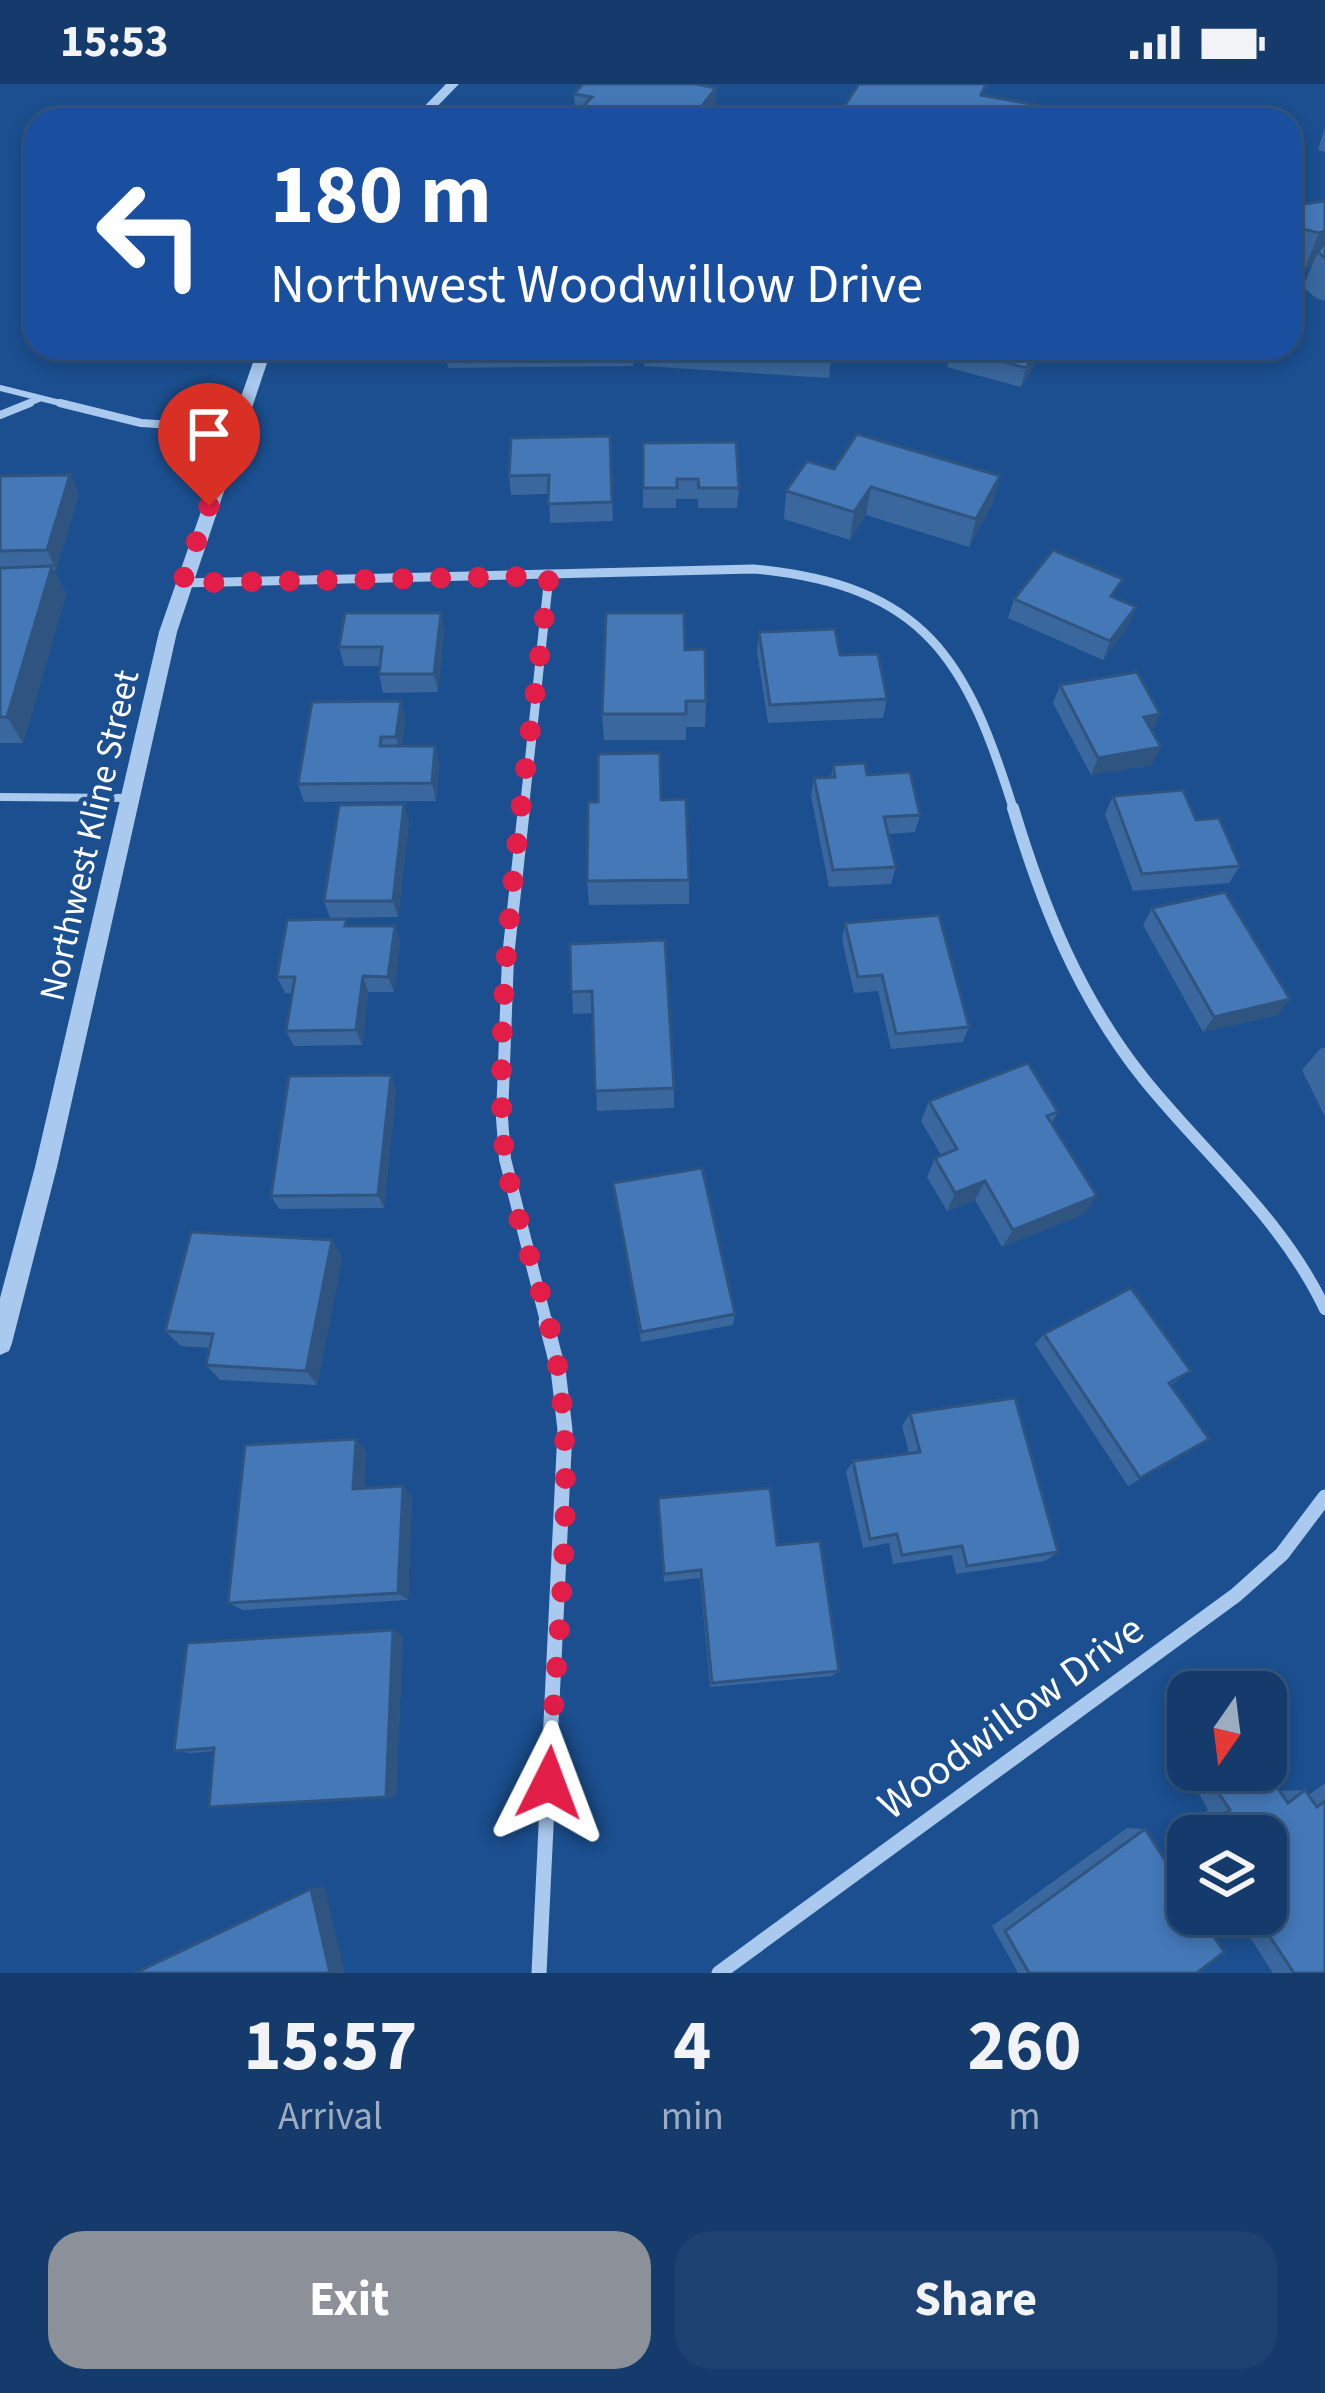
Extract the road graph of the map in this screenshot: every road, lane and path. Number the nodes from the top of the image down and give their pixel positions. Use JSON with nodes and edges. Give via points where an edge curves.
{"nodes":[{"id":1,"x":453,"y":84,"type":"edge"},
{"id":2,"x":429,"y":108,"type":"edge"},
{"id":3,"x":261,"y":360,"type":"edge"},
{"id":4,"x":0,"y":388,"type":"edge"},
{"id":5,"x":40,"y":398,"type":"junction"},
{"id":6,"x":0,"y":415,"type":"edge"},
{"id":7,"x":236,"y":429,"type":"junction"},
{"id":8,"x":549,"y":576,"type":"junction"},
{"id":9,"x":182,"y":583,"type":"junction"},
{"id":10,"x":0,"y":797,"type":"edge"},
{"id":11,"x":130,"y":798,"type":"junction"},
{"id":12,"x":1325,"y":1309,"type":"edge"},
{"id":13,"x":0,"y":1343,"type":"edge"},
{"id":14,"x":1325,"y":1497,"type":"edge"},
{"id":15,"x":539,"y":1973,"type":"edge"},
{"id":16,"x":719,"y":1973,"type":"edge"}],
"edges":[{"from":1,"to":2,"type":"street"},
{"from":3,"to":7,"type":"street","name":"Northwest Kline Street"},
{"from":4,"to":5,"type":"lane"},
{"from":5,"to":6,"type":"lane"},
{"from":5,"to":7,"type":"lane","via":[[141,423]]},
{"from":7,"to":9,"type":"street","name":"Northwest Kline Street"},
{"from":8,"to":9,"type":"street"},
{"from":8,"to":12,"type":"street","via":[[792,571],[866,593],[921,629],[977,701],[1056,936],[1105,1028],[1282,1231]]},
{"from":8,"to":15,"type":"street","via":[[508,957],[502,1118],[565,1430]]},
{"from":9,"to":11,"type":"street","name":"Northwest Kline Street"},
{"from":10,"to":11,"type":"lane"},
{"from":11,"to":13,"type":"street","name":"Northwest Kline Street"},
{"from":14,"to":16,"type":"street","name":"Woodwillow Drive","via":[[1282,1554],[1236,1595]]}]}
